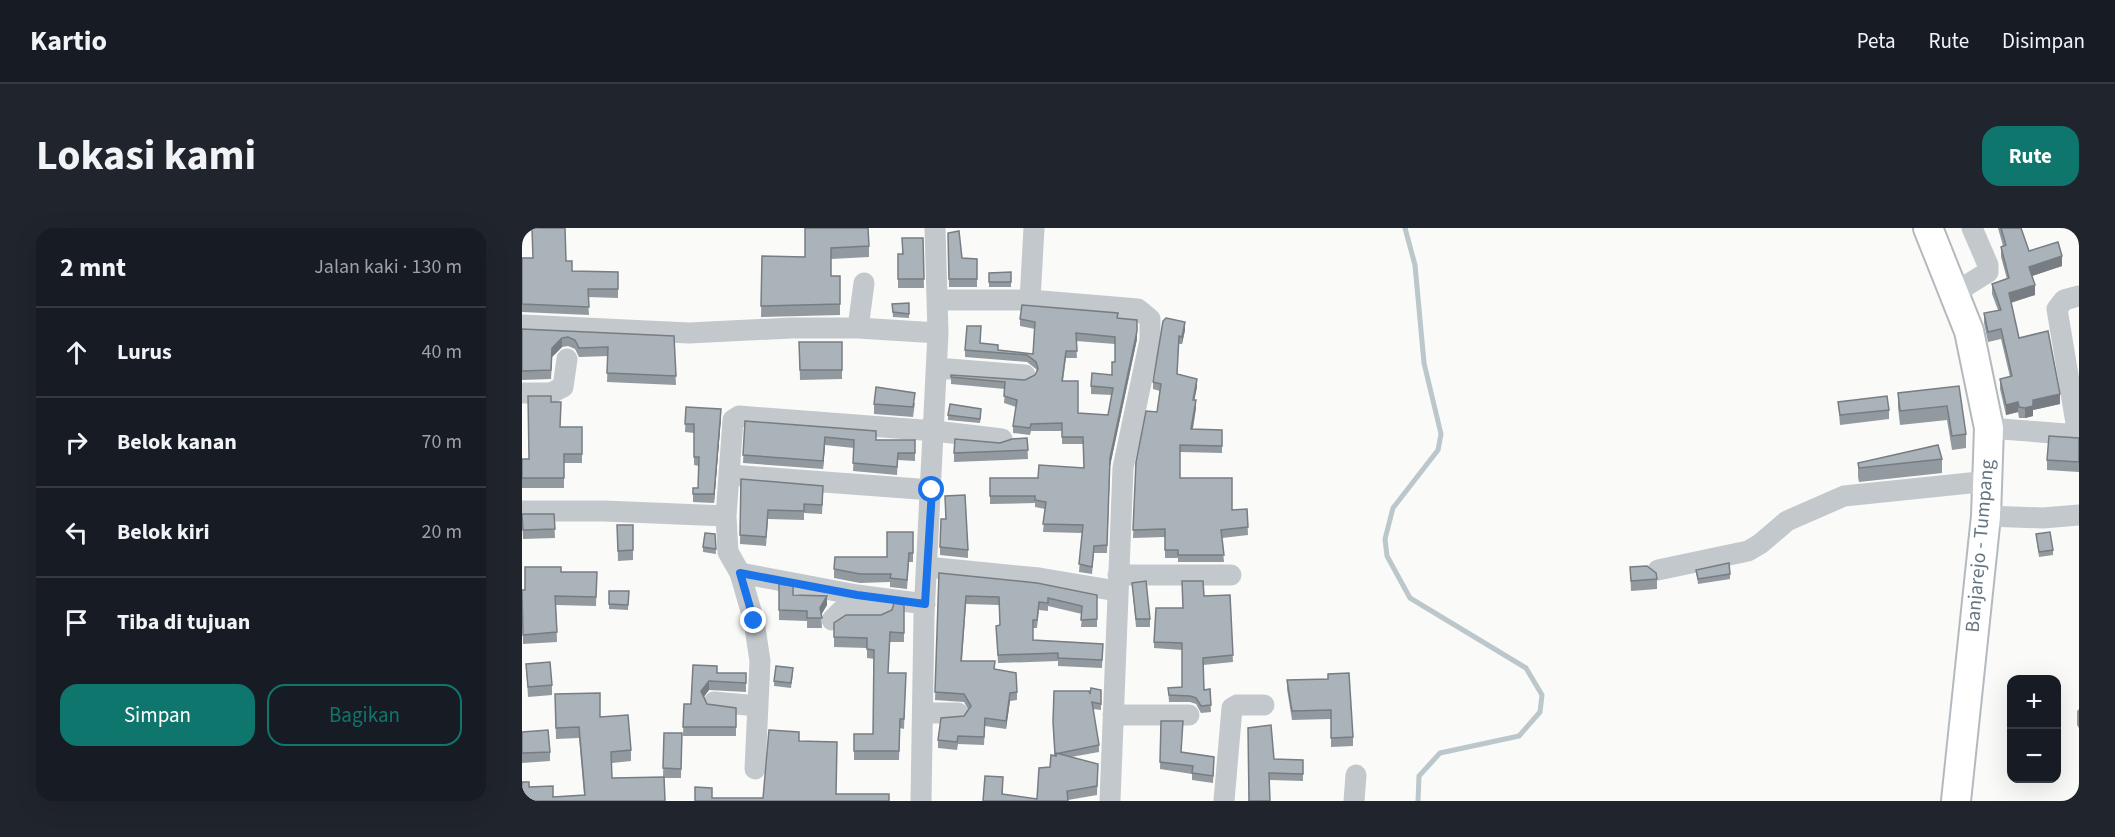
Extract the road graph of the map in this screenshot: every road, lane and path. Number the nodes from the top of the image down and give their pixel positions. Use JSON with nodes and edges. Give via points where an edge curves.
{"nodes":[{"id":1,"x":935,"y":228,"type":"edge"},
{"id":2,"x":1034,"y":228,"type":"edge"},
{"id":3,"x":1928,"y":228,"type":"edge"},
{"id":4,"x":1972,"y":228,"type":"edge"},
{"id":5,"x":864,"y":283,"type":"dead end"},
{"id":6,"x":1956,"y":292,"type":"junction"},
{"id":7,"x":2079,"y":296,"type":"edge"},
{"id":8,"x":937,"y":300,"type":"junction"},
{"id":9,"x":1030,"y":300,"type":"junction"},
{"id":10,"x":522,"y":325,"type":"edge"},
{"id":11,"x":858,"y":328,"type":"junction"},
{"id":12,"x":938,"y":333,"type":"junction"},
{"id":13,"x":567,"y":359,"type":"dead end"},
{"id":14,"x":937,"y":368,"type":"junction"},
{"id":15,"x":1025,"y":375,"type":"dead end"},
{"id":16,"x":522,"y":393,"type":"edge"},
{"id":17,"x":1989,"y":428,"type":"junction"},
{"id":18,"x":935,"y":431,"type":"junction"},
{"id":19,"x":2078,"y":435,"type":"edge"},
{"id":20,"x":1002,"y":439,"type":"dead end"},
{"id":21,"x":730,"y":475,"type":"junction"},
{"id":22,"x":1989,"y":481,"type":"junction"},
{"id":23,"x":932,"y":490,"type":"junction"},
{"id":24,"x":522,"y":511,"type":"edge"},
{"id":25,"x":2079,"y":515,"type":"edge"},
{"id":26,"x":726,"y":516,"type":"junction"},
{"id":27,"x":1986,"y":516,"type":"junction"},
{"id":28,"x":927,"y":567,"type":"junction"},
{"id":29,"x":1658,"y":570,"type":"dead end"},
{"id":30,"x":740,"y":573,"type":"junction"},
{"id":31,"x":1231,"y":575,"type":"dead end"},
{"id":32,"x":1117,"y":583,"type":"junction"},
{"id":33,"x":924,"y":610,"type":"junction"},
{"id":34,"x":832,"y":620,"type":"dead end"},
{"id":35,"x":714,"y":702,"type":"edge"},
{"id":36,"x":1264,"y":705,"type":"dead end"},
{"id":37,"x":758,"y":706,"type":"junction"},
{"id":38,"x":923,"y":713,"type":"junction"},
{"id":39,"x":958,"y":713,"type":"dead end"},
{"id":40,"x":1113,"y":715,"type":"junction"},
{"id":41,"x":1189,"y":715,"type":"dead end"},
{"id":42,"x":755,"y":769,"type":"dead end"},
{"id":43,"x":1356,"y":775,"type":"dead end"},
{"id":44,"x":921,"y":801,"type":"edge"},
{"id":45,"x":1110,"y":801,"type":"edge"},
{"id":46,"x":1224,"y":801,"type":"edge"},
{"id":47,"x":1354,"y":801,"type":"edge"},
{"id":48,"x":1956,"y":801,"type":"edge"}],
"edges":[{"from":1,"to":8,"type":"street"},
{"from":2,"to":9,"type":"street"},
{"from":3,"to":6,"type":"main road","name":"Banjarejo - Tumpang"},
{"from":4,"to":6,"type":"street","via":[[1988,272]]},
{"from":5,"to":11,"type":"street"},
{"from":6,"to":17,"type":"main road","name":"Banjarejo - Tumpang","via":[[1973,345]]},
{"from":7,"to":19,"type":"street","via":[[2064,300],[2057,309]]},
{"from":8,"to":9,"type":"street"},
{"from":8,"to":12,"type":"street"},
{"from":9,"to":32,"type":"street","via":[[1138,309],[1150,319],[1150,340],[1123,468]]},
{"from":10,"to":11,"type":"street","via":[[689,333]]},
{"from":11,"to":12,"type":"street"},
{"from":12,"to":14,"type":"street"},
{"from":13,"to":16,"type":"street","via":[[563,387],[557,391]]},
{"from":14,"to":15,"type":"street"},
{"from":14,"to":18,"type":"street"},
{"from":17,"to":19,"type":"street"},
{"from":17,"to":22,"type":"main road","name":"Banjarejo - Tumpang"},
{"from":18,"to":20,"type":"street"},
{"from":18,"to":21,"type":"street","via":[[739,416],[732,424]]},
{"from":18,"to":23,"type":"street"},
{"from":21,"to":23,"type":"street"},
{"from":21,"to":26,"type":"street"},
{"from":22,"to":27,"type":"main road","name":"Banjarejo - Tumpang"},
{"from":22,"to":29,"type":"street","via":[[1844,496],[1787,521],[1748,551]]},
{"from":23,"to":28,"type":"street"},
{"from":24,"to":26,"type":"street"},
{"from":25,"to":27,"type":"street"},
{"from":26,"to":30,"type":"street","via":[[728,552]]},
{"from":27,"to":48,"type":"main road","name":"Banjarejo - Tumpang"},
{"from":28,"to":32,"type":"street"},
{"from":28,"to":33,"type":"street"},
{"from":30,"to":33,"type":"street"},
{"from":30,"to":37,"type":"street","via":[[758,639]]},
{"from":31,"to":32,"type":"street"},
{"from":32,"to":40,"type":"street"},
{"from":33,"to":34,"type":"street","via":[[854,609],[842,611]]},
{"from":33,"to":38,"type":"street"},
{"from":35,"to":37,"type":"street"},
{"from":36,"to":46,"type":"street","via":[[1232,708]]},
{"from":37,"to":42,"type":"street"},
{"from":38,"to":39,"type":"street"},
{"from":38,"to":44,"type":"street"},
{"from":40,"to":41,"type":"street"},
{"from":40,"to":45,"type":"street"},
{"from":43,"to":47,"type":"street"}]}
